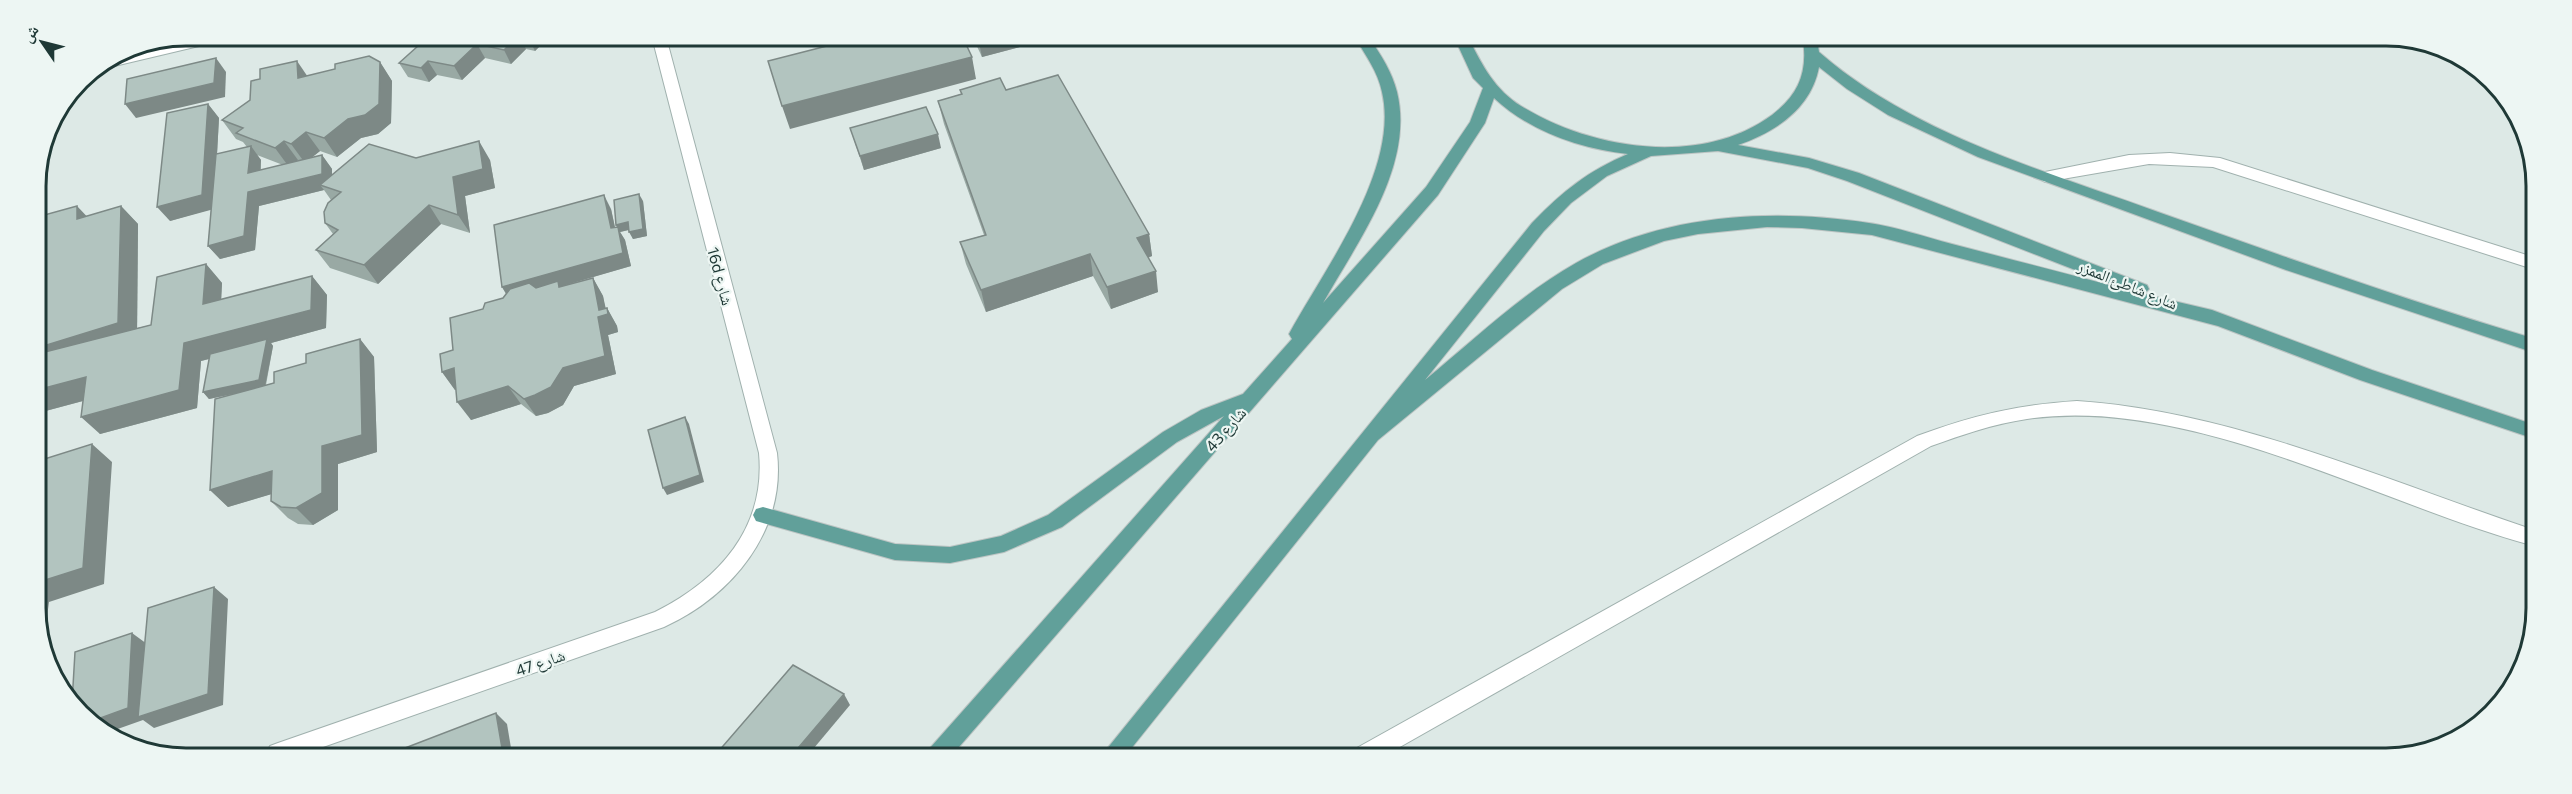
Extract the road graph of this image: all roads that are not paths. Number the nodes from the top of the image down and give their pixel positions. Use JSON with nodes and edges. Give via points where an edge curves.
{"nodes":[{"id":1,"x":1368,"y":46,"type":"edge"},
{"id":2,"x":1465,"y":46,"type":"edge"},
{"id":3,"x":662,"y":47,"type":"edge"},
{"id":4,"x":1812,"y":47,"type":"edge"},
{"id":5,"x":170,"y":48,"type":"edge"},
{"id":6,"x":136,"y":56,"type":"edge"},
{"id":7,"x":1490,"y":88,"type":"junction"},
{"id":8,"x":1721,"y":147,"type":"junction"},
{"id":9,"x":1646,"y":152,"type":"junction"},
{"id":10,"x":2045,"y":177,"type":"junction"},
{"id":11,"x":2526,"y":261,"type":"edge"},
{"id":12,"x":2217,"y":320,"type":"junction"},
{"id":13,"x":2526,"y":343,"type":"edge"},
{"id":14,"x":1280,"y":366,"type":"junction"},
{"id":15,"x":1252,"y":399,"type":"junction"},
{"id":16,"x":2526,"y":429,"type":"edge"},
{"id":17,"x":1368,"y":437,"type":"junction"},
{"id":18,"x":763,"y":515,"type":"junction"},
{"id":19,"x":2526,"y":535,"type":"edge"},
{"id":20,"x":1378,"y":747,"type":"edge"},
{"id":21,"x":293,"y":748,"type":"edge"},
{"id":22,"x":944,"y":748,"type":"edge"},
{"id":23,"x":1119,"y":748,"type":"edge"}],
"edges":[{"from":1,"to":14,"type":"main road","via":[[1379,63],[1393,113],[1387,166],[1376,194]]},
{"from":2,"to":7,"type":"main road","via":[[1474,69]]},
{"from":3,"to":18,"type":"street","name":"16d شارع","via":[[768,453],[771,483]]},
{"from":4,"to":8,"type":"main road","via":[[1812,70],[1803,94],[1784,116],[1756,134]]},
{"from":4,"to":10,"type":"main road","via":[[1838,78],[1896,115]]},
{"from":5,"to":6,"type":"street"},
{"from":7,"to":9,"type":"main road","via":[[1519,112],[1557,131],[1600,145]]},
{"from":7,"to":14,"type":"main road","name":"شارع 43","via":[[1477,123],[1432,190]]},
{"from":8,"to":9,"type":"main road"},
{"from":8,"to":12,"type":"main road","name":"شارع شاطئ الممزر","via":[[1798,161],[1853,177]]},
{"from":9,"to":17,"type":"main road","via":[[1601,172],[1565,199]]},
{"from":10,"to":11,"type":"street","via":[[2140,157],[2214,162]]},
{"from":10,"to":13,"type":"main road"},
{"from":12,"to":16,"type":"main road","name":"شارع شاطئ الممزر"},
{"from":12,"to":17,"type":"main road","via":[[1872,229],[1798,221],[1726,223],[1658,236],[1596,260],[1542,294]]},
{"from":14,"to":15,"type":"main road","name":"شارع 43"},
{"from":15,"to":18,"type":"main road","via":[[1207,415],[1170,437],[1055,521],[1004,544],[950,555],[895,552]]},
{"from":15,"to":22,"type":"main road","name":"شارع 43"},
{"from":17,"to":23,"type":"main road"},
{"from":18,"to":21,"type":"street","name":"شارع 47","via":[[743,552],[711,587],[668,615]]},
{"from":19,"to":20,"type":"street","via":[[2182,420],[2097,407],[1986,417],[1924,441]]}]}
